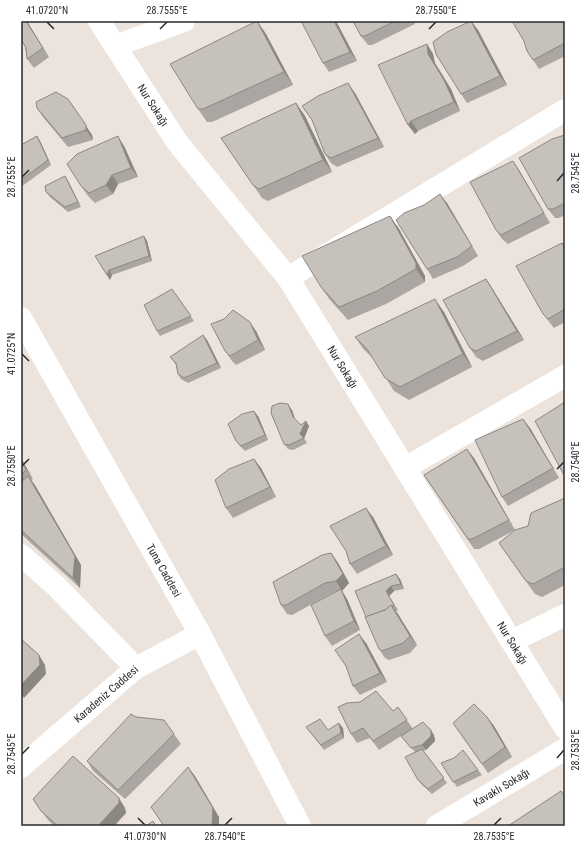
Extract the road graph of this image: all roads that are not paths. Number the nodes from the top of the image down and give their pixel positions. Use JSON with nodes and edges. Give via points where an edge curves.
{"nodes":[{"id":1,"x":99,"y":21,"type":"edge"},
{"id":2,"x":184,"y":21,"type":"edge"},
{"id":3,"x":115,"y":46,"type":"junction"},
{"id":4,"x":565,"y":110,"type":"edge"},
{"id":5,"x":288,"y":278,"type":"junction"},
{"id":6,"x":21,"y":318,"type":"edge"},
{"id":7,"x":565,"y":376,"type":"edge"},
{"id":8,"x":405,"y":468,"type":"junction"},
{"id":9,"x":21,"y":555,"type":"edge"},
{"id":10,"x":565,"y":615,"type":"edge"},
{"id":11,"x":200,"y":634,"type":"junction"},
{"id":12,"x":512,"y":641,"type":"junction"},
{"id":13,"x":136,"y":668,"type":"junction"},
{"id":14,"x":565,"y":728,"type":"edge"},
{"id":15,"x":565,"y":749,"type":"edge"},
{"id":16,"x":21,"y":766,"type":"edge"},
{"id":17,"x":296,"y":824,"type":"edge"},
{"id":18,"x":437,"y":826,"type":"edge"}],
"edges":[{"from":1,"to":3,"type":"street","name":"Nur Sokağı"},
{"from":2,"to":3,"type":"street"},
{"from":3,"to":5,"type":"street","name":"Nur Sokağı","via":[[177,142]]},
{"from":4,"to":5,"type":"street"},
{"from":5,"to":8,"type":"street","name":"Nur Sokağı"},
{"from":6,"to":11,"type":"street","name":"Tuna Caddesi"},
{"from":7,"to":8,"type":"street"},
{"from":8,"to":12,"type":"street","name":"Nur Sokağı"},
{"from":9,"to":13,"type":"street","via":[[56,586]]},
{"from":10,"to":12,"type":"street"},
{"from":11,"to":13,"type":"street","name":"Karadeniz Caddesi"},
{"from":11,"to":17,"type":"street","name":"Tuna Caddesi"},
{"from":12,"to":14,"type":"street","name":"Nur Sokağı"},
{"from":13,"to":16,"type":"street","name":"Karadeniz Caddesi"},
{"from":15,"to":18,"type":"street","name":"Kavaklı Sokağı"}]}
